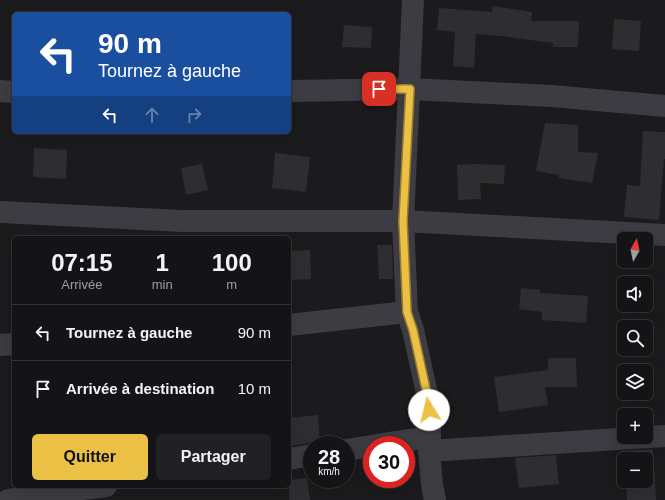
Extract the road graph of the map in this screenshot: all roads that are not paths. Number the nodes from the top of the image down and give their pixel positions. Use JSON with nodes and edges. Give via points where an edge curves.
{"nodes":[{"id":1,"x":414,"y":0,"type":"edge"},
{"id":2,"x":410,"y":89,"type":"junction"},
{"id":3,"x":0,"y":91,"type":"edge"},
{"id":4,"x":291,"y":91,"type":"edge"},
{"id":5,"x":12,"y":92,"type":"edge"},
{"id":6,"x":665,"y":106,"type":"edge"},
{"id":7,"x":0,"y":212,"type":"edge"},
{"id":8,"x":403,"y":221,"type":"junction"},
{"id":9,"x":665,"y":235,"type":"edge"},
{"id":10,"x":407,"y":312,"type":"junction"},
{"id":11,"x":291,"y":325,"type":"edge"},
{"id":12,"x":12,"y":344,"type":"edge"},
{"id":13,"x":0,"y":345,"type":"edge"},
{"id":14,"x":665,"y":436,"type":"edge"},
{"id":15,"x":415,"y":444,"type":"edge"},
{"id":16,"x":430,"y":444,"type":"junction"},
{"id":17,"x":303,"y":457,"type":"edge"},
{"id":18,"x":291,"y":459,"type":"edge"},
{"id":19,"x":90,"y":488,"type":"edge"},
{"id":20,"x":8,"y":500,"type":"edge"},
{"id":21,"x":435,"y":500,"type":"edge"}],
"edges":[{"from":1,"to":2,"type":"street"},
{"from":2,"to":4,"type":"street"},
{"from":2,"to":6,"type":"street","via":[[552,96]]},
{"from":2,"to":8,"type":"street"},
{"from":3,"to":5,"type":"street"},
{"from":7,"to":8,"type":"street","via":[[182,220]]},
{"from":8,"to":9,"type":"street"},
{"from":8,"to":10,"type":"street"},
{"from":10,"to":11,"type":"street"},
{"from":10,"to":16,"type":"street","via":[[426,389]]},
{"from":12,"to":13,"type":"street"},
{"from":14,"to":16,"type":"street"},
{"from":15,"to":16,"type":"street"},
{"from":16,"to":21,"type":"street"},
{"from":17,"to":18,"type":"street"},
{"from":19,"to":20,"type":"street"}]}
